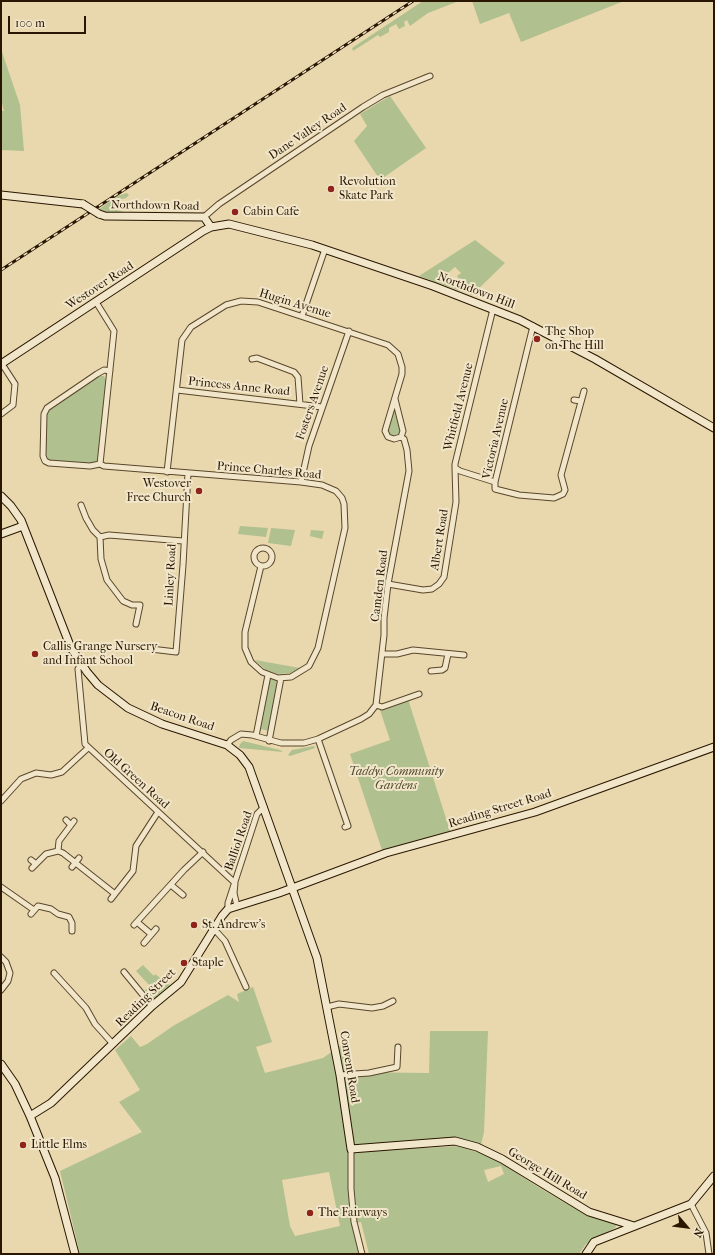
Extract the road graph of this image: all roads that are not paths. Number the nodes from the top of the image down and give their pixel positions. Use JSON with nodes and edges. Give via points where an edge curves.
{"nodes":[{"id":1,"x":430,"y":76,"type":"dead end"},
{"id":2,"x":1,"y":195,"type":"edge"},
{"id":3,"x":204,"y":217,"type":"junction"},
{"id":4,"x":212,"y":227,"type":"junction"},
{"id":5,"x":325,"y":249,"type":"junction"},
{"id":6,"x":96,"y":302,"type":"junction"},
{"id":7,"x":493,"y":309,"type":"junction"},
{"id":8,"x":302,"y":316,"type":"junction"},
{"id":9,"x":533,"y":326,"type":"junction"},
{"id":10,"x":349,"y":332,"type":"junction"},
{"id":11,"x":252,"y":359,"type":"dead end"},
{"id":12,"x":1,"y":364,"type":"edge"},
{"id":13,"x":110,"y":370,"type":"junction"},
{"id":14,"x":176,"y":390,"type":"junction"},
{"id":15,"x":584,"y":392,"type":"dead end"},
{"id":16,"x":395,"y":399,"type":"junction"},
{"id":17,"x":574,"y":400,"type":"dead end"},
{"id":18,"x":581,"y":401,"type":"junction"},
{"id":19,"x":300,"y":404,"type":"junction"},
{"id":20,"x":322,"y":407,"type":"junction"},
{"id":21,"x":1,"y":414,"type":"edge"},
{"id":22,"x":714,"y":428,"type":"edge"},
{"id":23,"x":401,"y":436,"type":"junction"},
{"id":24,"x":100,"y":464,"type":"junction"},
{"id":25,"x":455,"y":468,"type":"junction"},
{"id":26,"x":167,"y":472,"type":"junction"},
{"id":27,"x":188,"y":473,"type":"junction"},
{"id":28,"x":301,"y":482,"type":"junction"},
{"id":29,"x":495,"y":482,"type":"junction"},
{"id":30,"x":1,"y":496,"type":"edge"},
{"id":31,"x":81,"y":504,"type":"dead end"},
{"id":32,"x":23,"y":526,"type":"junction"},
{"id":33,"x":1,"y":534,"type":"edge"},
{"id":34,"x":100,"y":536,"type":"junction"},
{"id":35,"x":183,"y":541,"type":"junction"},
{"id":36,"x":260,"y":566,"type":"dead end"},
{"id":37,"x":388,"y":584,"type":"junction"},
{"id":38,"x":136,"y":624,"type":"dead end"},
{"id":39,"x":151,"y":649,"type":"dead end"},
{"id":40,"x":383,"y":654,"type":"junction"},
{"id":41,"x":448,"y":654,"type":"junction"},
{"id":42,"x":464,"y":656,"type":"dead end"},
{"id":43,"x":81,"y":664,"type":"junction"},
{"id":44,"x":431,"y":671,"type":"dead end"},
{"id":45,"x":268,"y":675,"type":"junction"},
{"id":46,"x":281,"y":678,"type":"junction"},
{"id":47,"x":419,"y":694,"type":"dead end"},
{"id":48,"x":376,"y":705,"type":"junction"},
{"id":49,"x":256,"y":736,"type":"junction"},
{"id":50,"x":318,"y":739,"type":"junction"},
{"id":51,"x":269,"y":741,"type":"junction"},
{"id":52,"x":227,"y":745,"type":"junction"},
{"id":53,"x":714,"y":747,"type":"edge"},
{"id":54,"x":88,"y":748,"type":"junction"},
{"id":55,"x":1,"y":801,"type":"edge"},
{"id":56,"x":264,"y":807,"type":"junction"},
{"id":57,"x":158,"y":812,"type":"junction"},
{"id":58,"x":66,"y":820,"type":"dead end"},
{"id":59,"x":345,"y":827,"type":"dead end"},
{"id":60,"x":58,"y":851,"type":"junction"},
{"id":61,"x":203,"y":852,"type":"junction"},
{"id":62,"x":31,"y":860,"type":"dead end"},
{"id":63,"x":235,"y":883,"type":"junction"},
{"id":64,"x":171,"y":885,"type":"junction"},
{"id":65,"x":1,"y":887,"type":"edge"},
{"id":66,"x":291,"y":887,"type":"junction"},
{"id":67,"x":183,"y":895,"type":"dead end"},
{"id":68,"x":237,"y":906,"type":"junction"},
{"id":69,"x":228,"y":909,"type":"junction"},
{"id":70,"x":214,"y":929,"type":"junction"},
{"id":71,"x":72,"y":930,"type":"dead end"},
{"id":72,"x":156,"y":930,"type":"dead end"},
{"id":73,"x":151,"y":934,"type":"junction"},
{"id":74,"x":144,"y":943,"type":"dead end"},
{"id":75,"x":1,"y":957,"type":"edge"},
{"id":76,"x":124,"y":972,"type":"dead end"},
{"id":77,"x":54,"y":973,"type":"dead end"},
{"id":78,"x":246,"y":987,"type":"dead end"},
{"id":79,"x":1,"y":990,"type":"edge"},
{"id":80,"x":393,"y":1001,"type":"dead end"},
{"id":81,"x":152,"y":1006,"type":"junction"},
{"id":82,"x":328,"y":1007,"type":"junction"},
{"id":83,"x":113,"y":1044,"type":"junction"},
{"id":84,"x":398,"y":1047,"type":"dead end"},
{"id":85,"x":1,"y":1064,"type":"edge"},
{"id":86,"x":340,"y":1075,"type":"junction"},
{"id":87,"x":30,"y":1116,"type":"junction"},
{"id":88,"x":351,"y":1149,"type":"junction"},
{"id":89,"x":714,"y":1176,"type":"edge"},
{"id":90,"x":691,"y":1204,"type":"junction"},
{"id":91,"x":634,"y":1226,"type":"junction"},
{"id":92,"x":711,"y":1253,"type":"edge"},
{"id":93,"x":75,"y":1254,"type":"edge"},
{"id":94,"x":362,"y":1254,"type":"edge"},
{"id":95,"x":586,"y":1254,"type":"edge"}],
"edges":[{"from":1,"to":3,"type":"street","name":"Dane Valley Road","via":[[383,95],[363,107],[219,204]]},
{"from":2,"to":3,"type":"street","name":"Northdown Road","bridge":true,"via":[[83,204],[105,216]]},
{"from":3,"to":4,"type":"street","name":"Northdown Road"},
{"from":4,"to":5,"type":"street","name":"Northdown Hill","via":[[229,224]]},
{"from":4,"to":6,"type":"street","name":"Westover Road"},
{"from":5,"to":7,"type":"street","name":"Northdown Hill"},
{"from":5,"to":8,"type":"street"},
{"from":6,"to":12,"type":"street","name":"Westover Road"},
{"from":6,"to":13,"type":"street","via":[[114,330]]},
{"from":7,"to":9,"type":"street","name":"Northdown Hill"},
{"from":7,"to":25,"type":"street","name":"Whitfield Avenue"},
{"from":8,"to":10,"type":"street","name":"Hugin Avenue"},
{"from":8,"to":14,"type":"street","name":"Hugin Avenue","via":[[258,302],[241,301],[226,305],[191,327],[182,340]]},
{"from":9,"to":22,"type":"street","name":"Northdown Hill"},
{"from":9,"to":29,"type":"street","name":"Victoria Avenue"},
{"from":10,"to":16,"type":"street","name":"Hugin Avenue","via":[[388,345],[398,354],[402,374]]},
{"from":10,"to":20,"type":"street","name":"Fosters Avenue"},
{"from":11,"to":19,"type":"street","via":[[257,358],[294,372],[298,377]]},
{"from":12,"to":21,"type":"street","via":[[14,384],[13,405]]},
{"from":13,"to":24,"type":"street"},
{"from":13,"to":24,"type":"street","name":"Prince Charles Road","via":[[97,374],[47,408],[44,414],[45,461],[90,466]]},
{"from":14,"to":19,"type":"street","name":"Princess Anne Road"},
{"from":14,"to":26,"type":"street","name":"Hugin Avenue"},
{"from":15,"to":18,"type":"street","name":"Victoria Avenue"},
{"from":16,"to":23,"type":"street","via":[[403,429]]},
{"from":16,"to":23,"type":"street","name":"Hugin Avenue","via":[[385,430],[388,437],[397,439]]},
{"from":17,"to":18,"type":"street"},
{"from":18,"to":29,"type":"street","name":"Victoria Avenue","via":[[562,475],[565,490],[563,494],[554,498],[519,495],[495,489]]},
{"from":19,"to":20,"type":"street","name":"Princess Anne Road"},
{"from":20,"to":28,"type":"street","name":"Fosters Avenue","via":[[309,446]]},
{"from":23,"to":37,"type":"street","name":"Camden Road","via":[[407,450],[408,471]]},
{"from":24,"to":26,"type":"street","name":"Prince Charles Road"},
{"from":25,"to":29,"type":"street","name":"Whitfield Avenue"},
{"from":25,"to":37,"type":"street","name":"Albert Road","via":[[456,502],[444,577],[432,589],[423,590]]},
{"from":26,"to":27,"type":"street","name":"Prince Charles Road"},
{"from":27,"to":28,"type":"street","name":"Prince Charles Road"},
{"from":27,"to":35,"type":"street","name":"Linley Road"},
{"from":28,"to":46,"type":"street","name":"Prince Charles Road","via":[[329,487],[336,491],[344,504],[345,528],[317,653],[305,670]]},
{"from":30,"to":32,"type":"street","name":"Beacon Road","via":[[17,513]]},
{"from":31,"to":34,"type":"street","via":[[93,530]]},
{"from":32,"to":33,"type":"street"},
{"from":32,"to":43,"type":"street","name":"Beacon Road","via":[[72,648]]},
{"from":34,"to":35,"type":"street"},
{"from":34,"to":38,"type":"street","via":[[101,559],[107,580],[123,601],[140,605]]},
{"from":35,"to":39,"type":"street","name":"Linley Road","via":[[176,652]]},
{"from":36,"to":45,"type":"street","name":"Prince Charles Road","via":[[244,643],[251,662]]},
{"from":37,"to":40,"type":"street","name":"Camden Road"},
{"from":40,"to":41,"type":"street","via":[[412,650]]},
{"from":40,"to":48,"type":"street","name":"Camden Road"},
{"from":41,"to":42,"type":"street"},
{"from":41,"to":44,"type":"street","via":[[445,668]]},
{"from":43,"to":52,"type":"street","name":"Beacon Road","via":[[98,685],[139,714]]},
{"from":43,"to":54,"type":"street","name":"Old Green Road","via":[[78,669],[79,686],[84,740]]},
{"from":45,"to":46,"type":"street","name":"Prince Charles Road"},
{"from":45,"to":49,"type":"street"},
{"from":46,"to":51,"type":"street"},
{"from":47,"to":48,"type":"street","via":[[382,707]]},
{"from":48,"to":50,"type":"street","via":[[361,719]]},
{"from":49,"to":51,"type":"street"},
{"from":49,"to":52,"type":"street","via":[[241,734]]},
{"from":50,"to":51,"type":"street","via":[[291,744]]},
{"from":50,"to":59,"type":"street","via":[[348,826]]},
{"from":52,"to":56,"type":"street","name":"Beacon Road","via":[[240,755],[249,767]]},
{"from":53,"to":66,"type":"street","name":"Reading Street Road","via":[[535,812],[386,853]]},
{"from":54,"to":55,"type":"street","via":[[62,772],[51,775],[36,773],[21,779]]},
{"from":54,"to":57,"type":"street","name":"Old Green Road"},
{"from":56,"to":63,"type":"street","name":"Balliol Road","via":[[257,814]]},
{"from":56,"to":66,"type":"street","name":"Beacon Road"},
{"from":57,"to":60,"type":"street","via":[[136,846],[133,871],[113,897],[76,863]]},
{"from":57,"to":61,"type":"street","name":"Old Green Road"},
{"from":58,"to":60,"type":"street","via":[[72,822],[59,841]]},
{"from":60,"to":62,"type":"street","via":[[46,854],[34,866]]},
{"from":61,"to":63,"type":"street","name":"Old Green Road"},
{"from":61,"to":64,"type":"street"},
{"from":63,"to":68,"type":"street","name":"Balliol Road"},
{"from":63,"to":69,"type":"street","name":"Balliol Road"},
{"from":64,"to":67,"type":"street"},
{"from":64,"to":73,"type":"street","via":[[136,924]]},
{"from":65,"to":71,"type":"street","via":[[34,910],[51,909],[69,917]]},
{"from":66,"to":68,"type":"street"},
{"from":66,"to":82,"type":"street","name":"Convent Road","via":[[317,958]]},
{"from":68,"to":69,"type":"street"},
{"from":69,"to":70,"type":"street","name":"Reading Street"},
{"from":70,"to":78,"type":"street","via":[[226,941]]},
{"from":70,"to":81,"type":"street","name":"Reading Street","via":[[181,982]]},
{"from":72,"to":73,"type":"street"},
{"from":73,"to":74,"type":"street"},
{"from":75,"to":79,"type":"street","via":[[10,973]]},
{"from":76,"to":81,"type":"street"},
{"from":77,"to":83,"type":"street","via":[[86,1008],[95,1024]]},
{"from":80,"to":82,"type":"street","via":[[372,1008],[339,1004]]},
{"from":81,"to":83,"type":"street","name":"Reading Street"},
{"from":82,"to":86,"type":"street","name":"Convent Road"},
{"from":83,"to":87,"type":"street","name":"Reading Street","via":[[52,1103]]},
{"from":84,"to":86,"type":"street","via":[[397,1067],[369,1073]]},
{"from":85,"to":87,"type":"street","via":[[15,1084]]},
{"from":86,"to":88,"type":"street","name":"Convent Road"},
{"from":87,"to":93,"type":"street","via":[[55,1178]]},
{"from":88,"to":91,"type":"street","name":"George Hill Road","via":[[455,1141],[477,1147],[502,1159],[589,1212]]},
{"from":88,"to":94,"type":"street","name":"Convent Road","via":[[354,1222]]},
{"from":89,"to":90,"type":"street"},
{"from":90,"to":91,"type":"street"},
{"from":90,"to":92,"type":"street","via":[[700,1217]]},
{"from":91,"to":95,"type":"street","via":[[594,1242]]}]}
